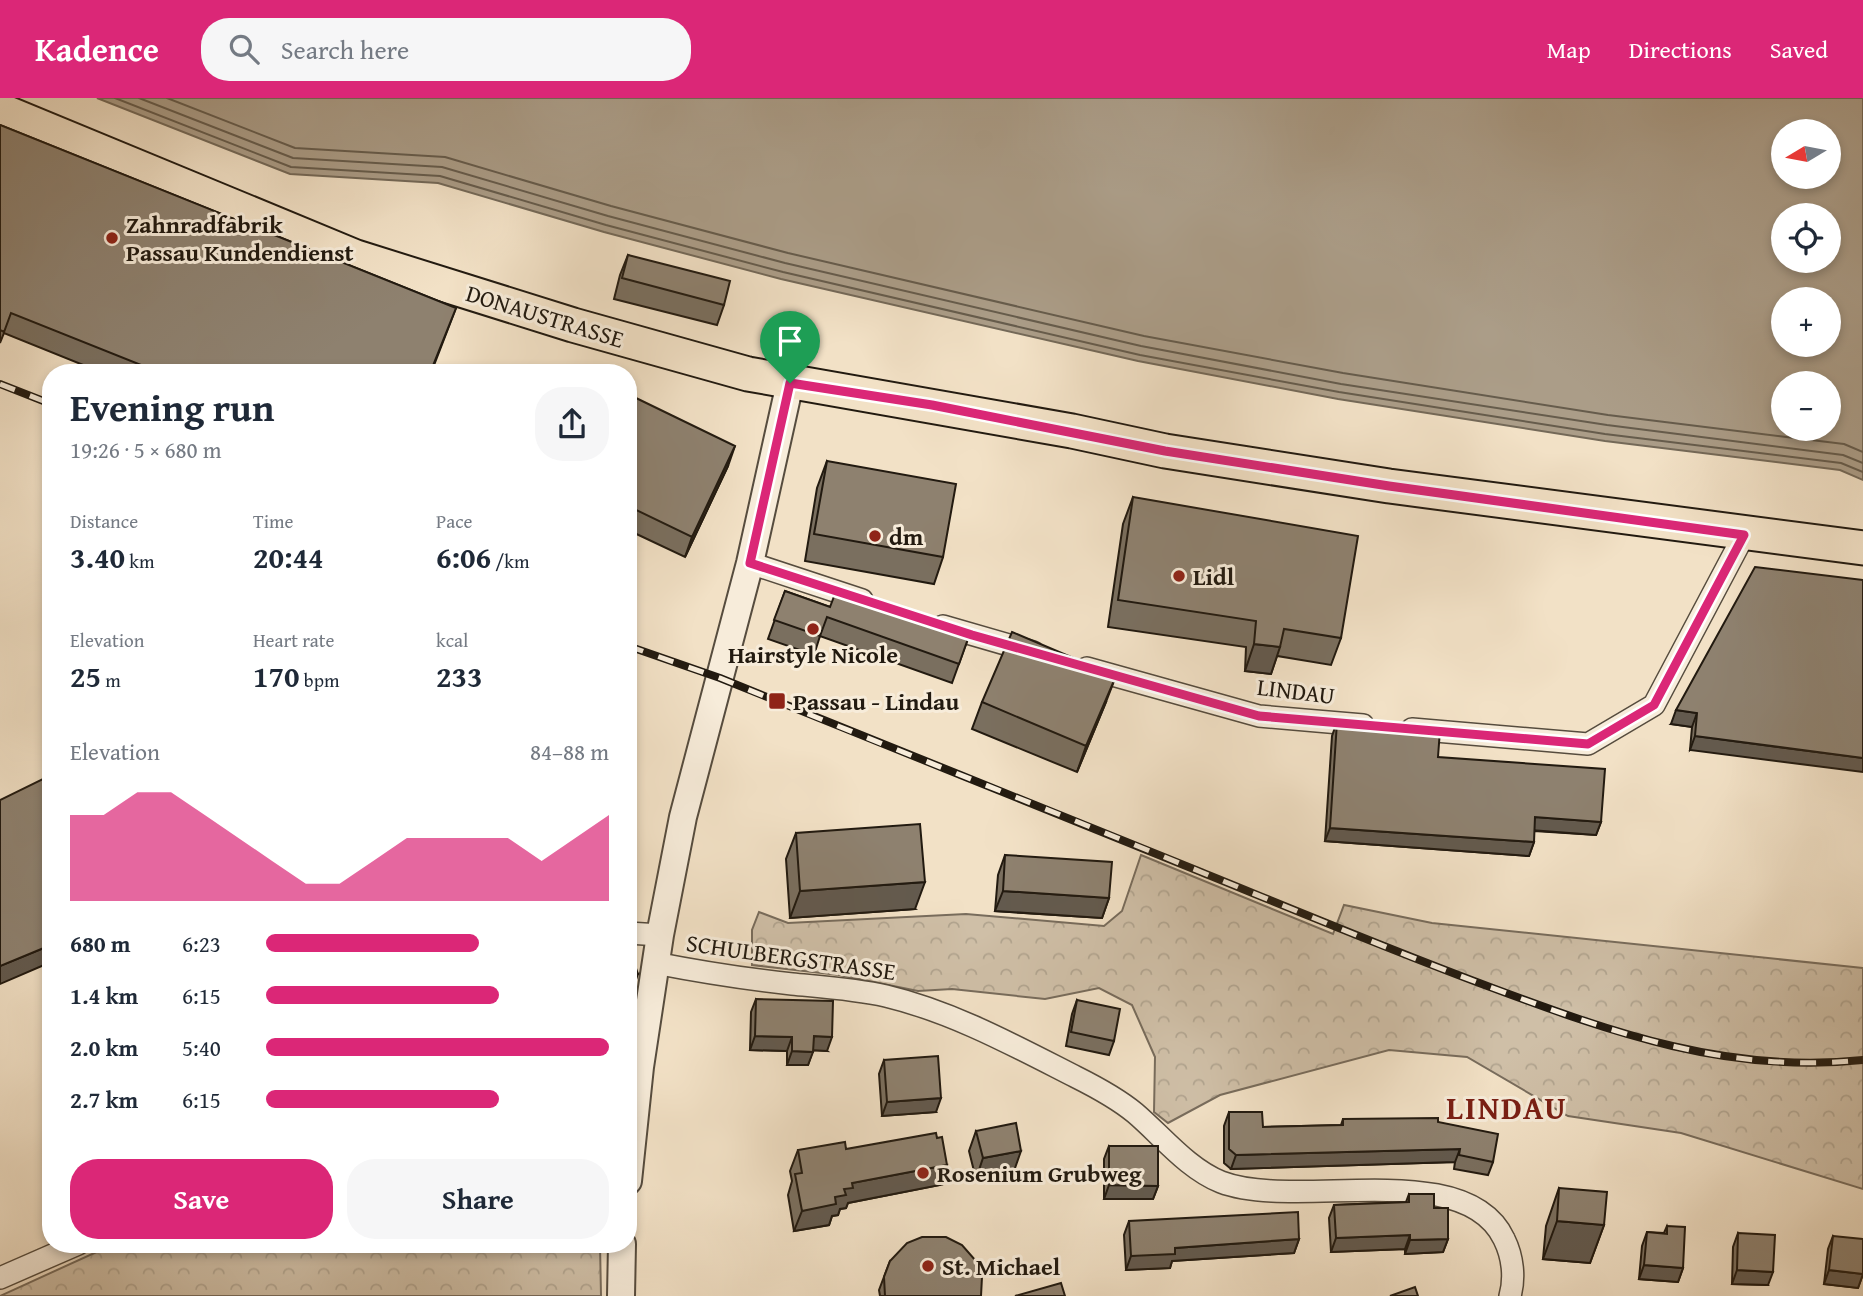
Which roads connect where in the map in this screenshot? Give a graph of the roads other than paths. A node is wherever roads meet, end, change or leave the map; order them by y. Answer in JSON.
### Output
{"nodes":[{"id":1,"x":0,"y":110,"type":"edge"},
{"id":2,"x":790,"y":383,"type":"junction"},
{"id":3,"x":1744,"y":535,"type":"junction"},
{"id":4,"x":1863,"y":548,"type":"edge"},
{"id":5,"x":750,"y":563,"type":"junction"},
{"id":6,"x":877,"y":604,"type":"edge"},
{"id":7,"x":927,"y":621,"type":"edge"},
{"id":8,"x":637,"y":934,"type":"edge"},
{"id":9,"x":660,"y":935,"type":"junction"},
{"id":10,"x":655,"y":963,"type":"junction"},
{"id":11,"x":637,"y":1096,"type":"edge"},
{"id":12,"x":57,"y":1253,"type":"edge"},
{"id":13,"x":622,"y":1253,"type":"edge"},
{"id":14,"x":0,"y":1278,"type":"edge"},
{"id":15,"x":621,"y":1296,"type":"edge"},
{"id":16,"x":1510,"y":1296,"type":"edge"}],
"edges":[{"from":1,"to":2,"type":"main road","name":"DONAUSTRASSE"},
{"from":2,"to":3,"type":"main road","name":"DONAUSTRASSE"},
{"from":2,"to":5,"type":"street"},
{"from":3,"to":4,"type":"main road","name":"DONAUSTRASSE"},
{"from":3,"to":7,"type":"street","name":"LINDAU"},
{"from":5,"to":6,"type":"street"},
{"from":5,"to":9,"type":"street"},
{"from":8,"to":9,"type":"street"},
{"from":9,"to":10,"type":"street"},
{"from":10,"to":11,"type":"street"},
{"from":10,"to":16,"type":"street","name":"SCHULBERGSTRASSE"},
{"from":12,"to":14,"type":"street"},
{"from":13,"to":15,"type":"street"}]}
